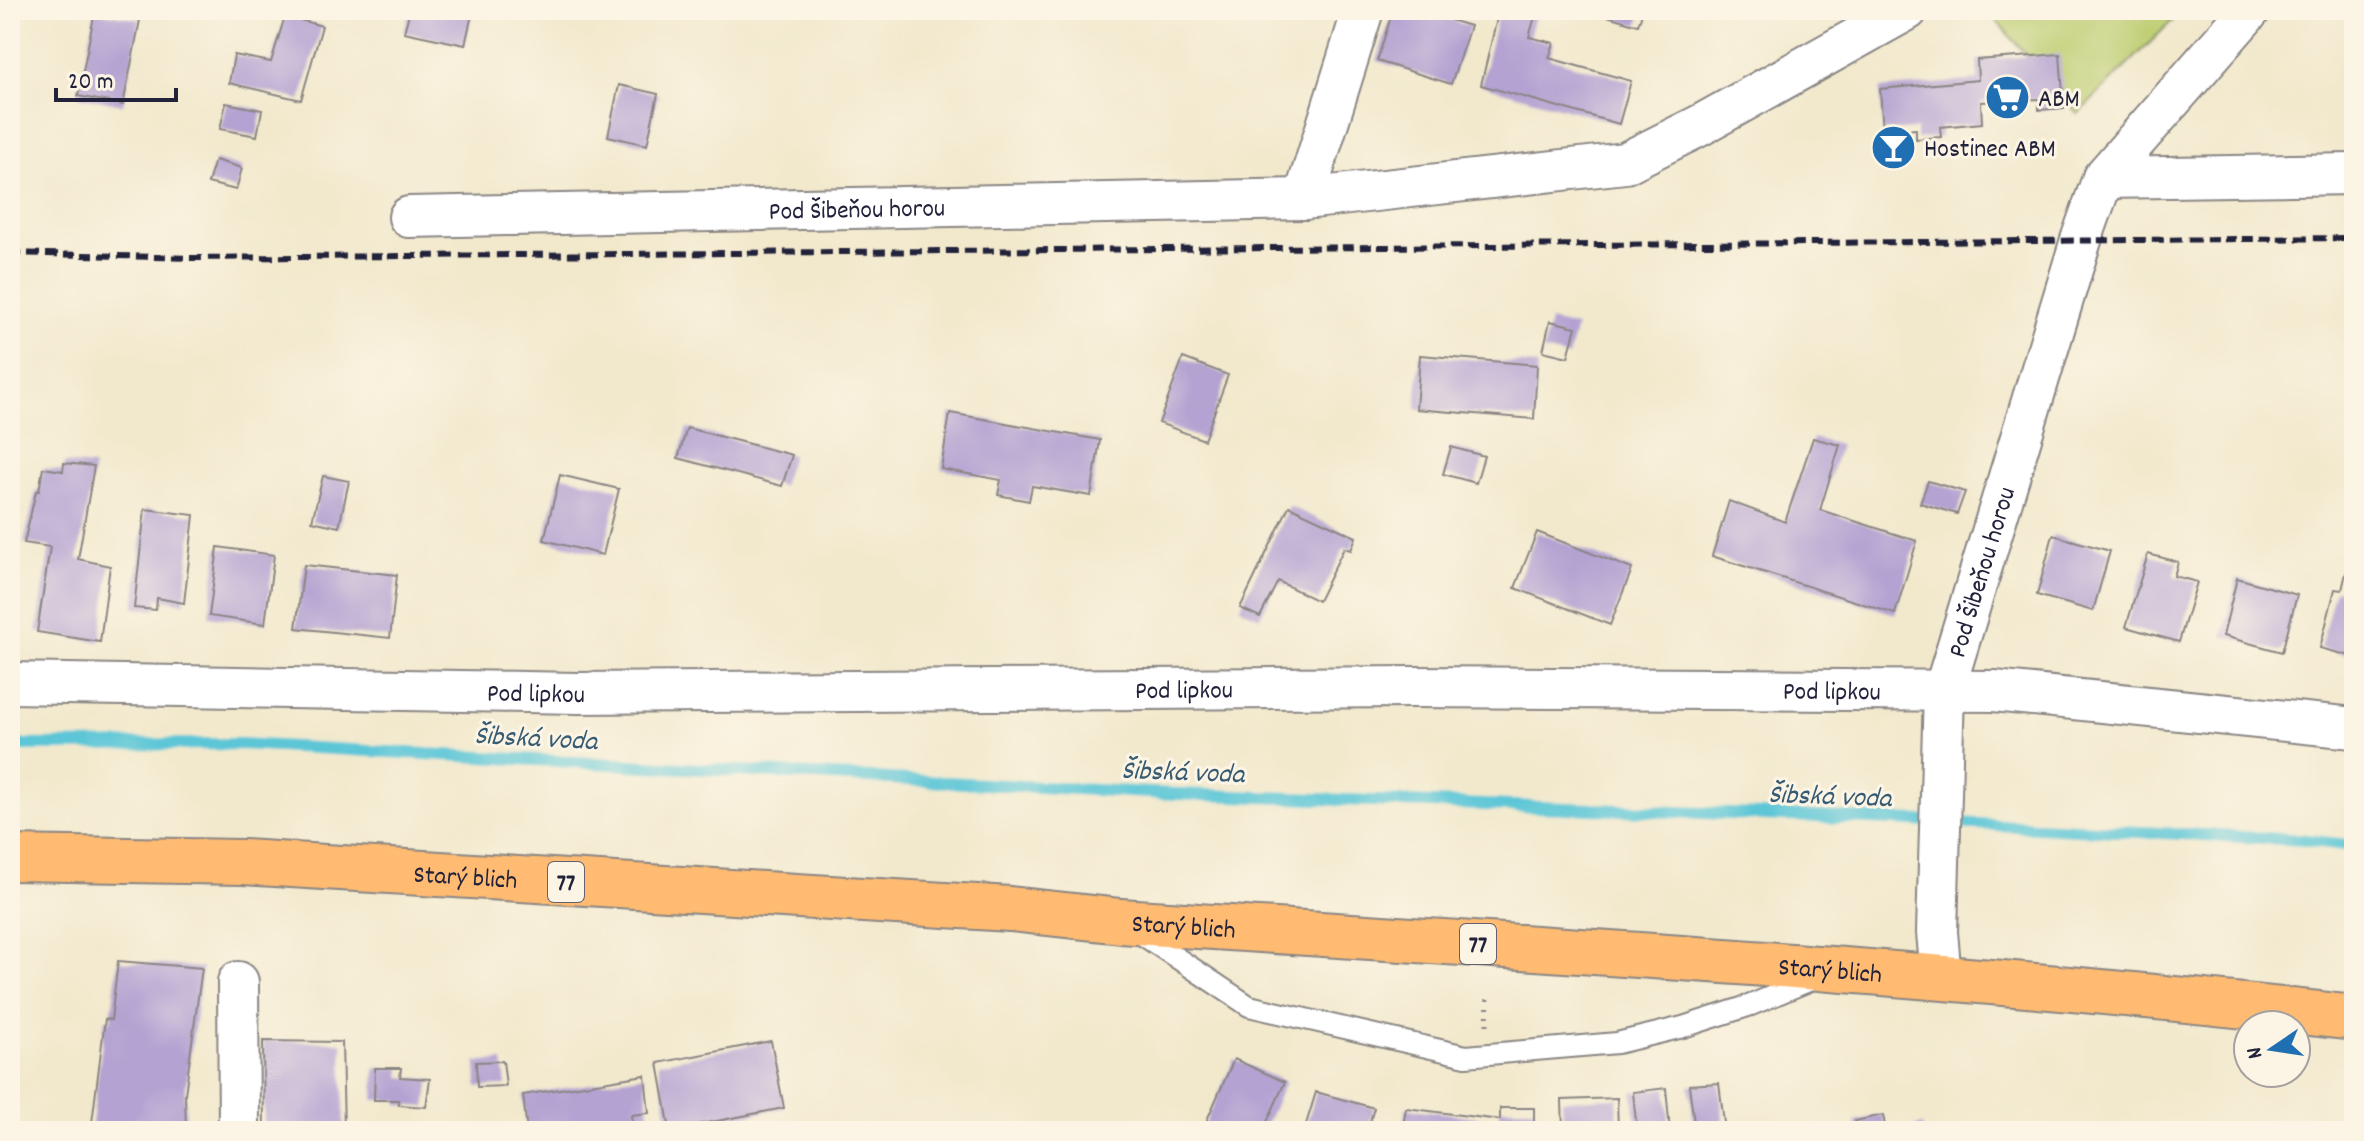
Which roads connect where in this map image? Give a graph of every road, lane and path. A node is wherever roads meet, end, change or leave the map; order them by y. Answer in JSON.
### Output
{"nodes":[{"id":1,"x":1363,"y":10,"type":"edge"},
{"id":2,"x":1907,"y":10,"type":"edge"},
{"id":3,"x":2250,"y":10,"type":"edge"},
{"id":4,"x":2354,"y":174,"type":"edge"},
{"id":5,"x":2103,"y":178,"type":"junction"},
{"id":6,"x":1304,"y":199,"type":"junction"},
{"id":7,"x":409,"y":217,"type":"dead end"},
{"id":8,"x":10,"y":683,"type":"edge"},
{"id":9,"x":1944,"y":691,"type":"junction"},
{"id":10,"x":2354,"y":728,"type":"edge"},
{"id":11,"x":10,"y":858,"type":"edge"},
{"id":12,"x":1121,"y":921,"type":"junction"},
{"id":13,"x":1835,"y":970,"type":"junction"},
{"id":14,"x":1941,"y":978,"type":"junction"},
{"id":15,"x":238,"y":982,"type":"dead end"},
{"id":16,"x":1488,"y":994,"type":"dead end"},
{"id":17,"x":2354,"y":1018,"type":"edge"},
{"id":18,"x":1487,"y":1026,"type":"dead end"},
{"id":19,"x":239,"y":1131,"type":"edge"}],
"edges":[{"from":1,"to":6,"type":"street"},
{"from":2,"to":6,"type":"street","name":"Pod Šibeňou horou"},
{"from":3,"to":5,"type":"street","name":"Pod Šibeňou horou"},
{"from":4,"to":5,"type":"street"},
{"from":5,"to":9,"type":"street","name":"Pod Šibeňou horou"},
{"from":6,"to":7,"type":"street","name":"Pod Šibeňou horou"},
{"from":8,"to":9,"type":"street","name":"Pod lipkou"},
{"from":9,"to":10,"type":"street","name":"Pod lipkou"},
{"from":9,"to":14,"type":"street","name":"Pod Šibeňou horou"},
{"from":11,"to":12,"type":"main road","name":"Starý blich","number":"77"},
{"from":12,"to":13,"type":"main road","name":"Starý blich","number":"77"},
{"from":12,"to":13,"type":"lane"},
{"from":13,"to":14,"type":"main road","name":"Starý blich","number":"77"},
{"from":14,"to":17,"type":"main road","name":"Starý blich","number":"77"},
{"from":15,"to":19,"type":"street"},
{"from":16,"to":18,"type":"path"}]}
